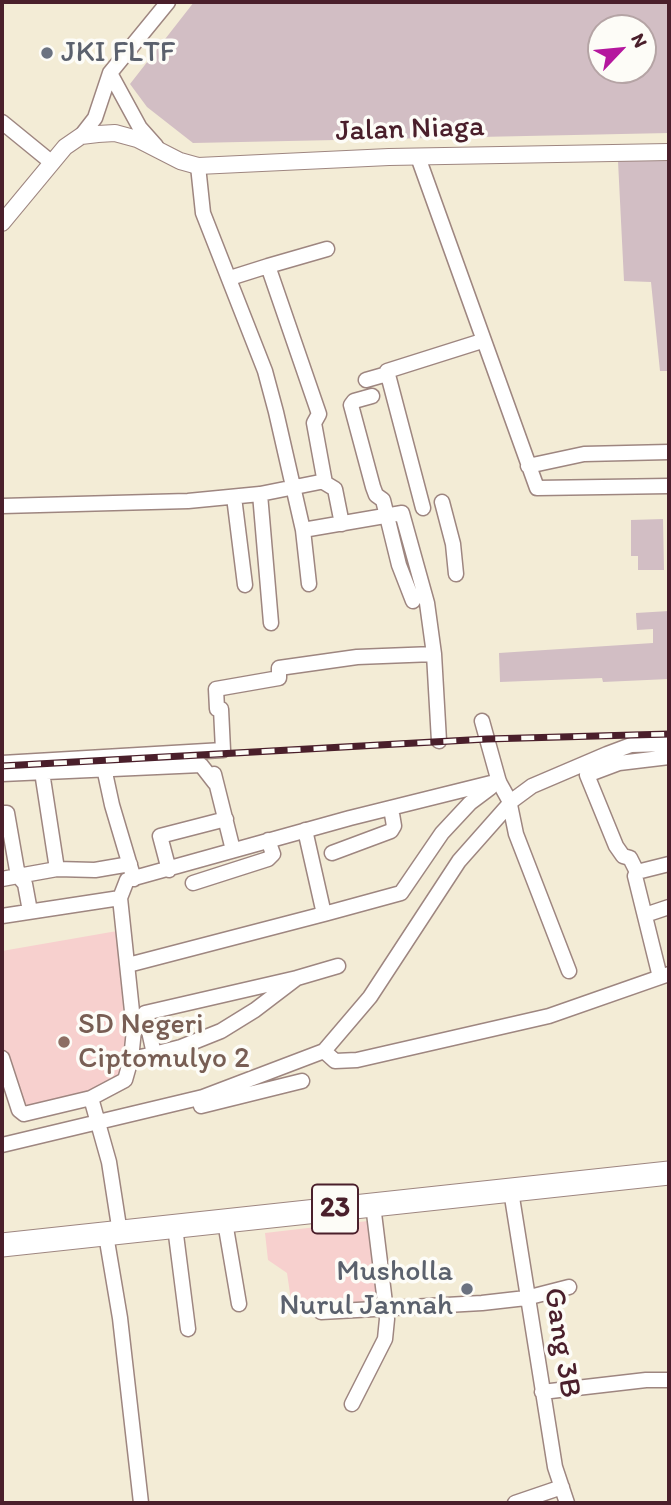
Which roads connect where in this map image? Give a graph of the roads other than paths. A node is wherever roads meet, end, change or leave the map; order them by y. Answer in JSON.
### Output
{"nodes":[{"id":1,"x":168,"y":2,"type":"edge"},
{"id":2,"x":110,"y":74,"type":"junction"},
{"id":3,"x":2,"y":122,"type":"edge"},
{"id":4,"x":81,"y":136,"type":"junction"},
{"id":5,"x":157,"y":148,"type":"junction"},
{"id":6,"x":669,"y":152,"type":"edge"},
{"id":7,"x":418,"y":157,"type":"junction"},
{"id":8,"x":51,"y":162,"type":"junction"},
{"id":9,"x":198,"y":166,"type":"junction"},
{"id":10,"x":2,"y":223,"type":"edge"},
{"id":11,"x":327,"y":249,"type":"dead end"},
{"id":12,"x":268,"y":265,"type":"junction"},
{"id":13,"x":230,"y":278,"type":"junction"},
{"id":14,"x":482,"y":341,"type":"junction"},
{"id":15,"x":387,"y":374,"type":"junction"},
{"id":16,"x":366,"y":380,"type":"dead end"},
{"id":17,"x":372,"y":396,"type":"dead end"},
{"id":18,"x":669,"y":452,"type":"edge"},
{"id":19,"x":528,"y":466,"type":"junction"},
{"id":20,"x":325,"y":481,"type":"junction"},
{"id":21,"x":669,"y":486,"type":"edge"},
{"id":22,"x":293,"y":488,"type":"junction"},
{"id":23,"x":260,"y":494,"type":"junction"},
{"id":24,"x":234,"y":497,"type":"junction"},
{"id":25,"x":442,"y":502,"type":"dead end"},
{"id":26,"x":2,"y":506,"type":"edge"},
{"id":27,"x":423,"y":508,"type":"dead end"},
{"id":28,"x":387,"y":515,"type":"junction"},
{"id":29,"x":342,"y":524,"type":"junction"},
{"id":30,"x":303,"y":530,"type":"junction"},
{"id":31,"x":456,"y":574,"type":"dead end"},
{"id":32,"x":245,"y":584,"type":"dead end"},
{"id":33,"x":309,"y":584,"type":"dead end"},
{"id":34,"x":413,"y":601,"type":"dead end"},
{"id":35,"x":271,"y":623,"type":"dead end"},
{"id":36,"x":434,"y":654,"type":"junction"},
{"id":37,"x":482,"y":721,"type":"dead end"},
{"id":38,"x":439,"y":741,"type":"dead end"},
{"id":39,"x":669,"y":744,"type":"edge"},
{"id":40,"x":210,"y":751,"type":"junction"},
{"id":41,"x":669,"y":757,"type":"edge"},
{"id":42,"x":2,"y":763,"type":"edge"},
{"id":43,"x":104,"y":768,"type":"junction"},
{"id":44,"x":42,"y":772,"type":"junction"},
{"id":45,"x":2,"y":774,"type":"edge"},
{"id":46,"x":499,"y":781,"type":"junction"},
{"id":47,"x":215,"y":783,"type":"junction"},
{"id":48,"x":510,"y":804,"type":"junction"},
{"id":49,"x":391,"y":808,"type":"junction"},
{"id":50,"x":2,"y":813,"type":"edge"},
{"id":51,"x":226,"y":819,"type":"junction"},
{"id":52,"x":305,"y":830,"type":"junction"},
{"id":53,"x":268,"y":840,"type":"junction"},
{"id":54,"x":233,"y":850,"type":"junction"},
{"id":55,"x":332,"y":853,"type":"dead end"},
{"id":56,"x":669,"y":864,"type":"edge"},
{"id":57,"x":58,"y":869,"type":"junction"},
{"id":58,"x":169,"y":870,"type":"junction"},
{"id":59,"x":132,"y":872,"type":"junction"},
{"id":60,"x":637,"y":872,"type":"junction"},
{"id":61,"x":18,"y":876,"type":"junction"},
{"id":62,"x":2,"y":879,"type":"edge"},
{"id":63,"x":193,"y":884,"type":"dead end"},
{"id":64,"x":120,"y":898,"type":"junction"},
{"id":65,"x":669,"y":907,"type":"edge"},
{"id":66,"x":30,"y":911,"type":"junction"},
{"id":67,"x":324,"y":914,"type":"junction"},
{"id":68,"x":645,"y":915,"type":"junction"},
{"id":69,"x":2,"y":916,"type":"edge"},
{"id":70,"x":128,"y":965,"type":"junction"},
{"id":71,"x":338,"y":966,"type":"dead end"},
{"id":72,"x":569,"y":971,"type":"dead end"},
{"id":73,"x":665,"y":976,"type":"edge"},
{"id":74,"x":297,"y":978,"type":"junction"},
{"id":75,"x":324,"y":1051,"type":"junction"},
{"id":76,"x":154,"y":1054,"type":"junction"},
{"id":77,"x":2,"y":1058,"type":"edge"},
{"id":78,"x":131,"y":1059,"type":"junction"},
{"id":79,"x":302,"y":1081,"type":"dead end"},
{"id":80,"x":91,"y":1098,"type":"junction"},
{"id":81,"x":144,"y":1112,"type":"junction"},
{"id":82,"x":99,"y":1123,"type":"junction"},
{"id":83,"x":2,"y":1145,"type":"edge"},
{"id":84,"x":669,"y":1172,"type":"edge"},
{"id":85,"x":511,"y":1191,"type":"junction"},
{"id":86,"x":373,"y":1205,"type":"junction"},
{"id":87,"x":225,"y":1222,"type":"junction"},
{"id":88,"x":175,"y":1227,"type":"junction"},
{"id":89,"x":113,"y":1234,"type":"junction"},
{"id":90,"x":2,"y":1245,"type":"edge"},
{"id":91,"x":569,"y":1287,"type":"dead end"},
{"id":92,"x":526,"y":1298,"type":"junction"},
{"id":93,"x":239,"y":1304,"type":"dead end"},
{"id":94,"x":386,"y":1307,"type":"junction"},
{"id":95,"x":321,"y":1312,"type":"dead end"},
{"id":96,"x":188,"y":1329,"type":"dead end"},
{"id":97,"x":669,"y":1380,"type":"edge"},
{"id":98,"x":542,"y":1392,"type":"junction"},
{"id":99,"x":352,"y":1404,"type":"dead end"},
{"id":100,"x":562,"y":1487,"type":"junction"},
{"id":101,"x":141,"y":1503,"type":"edge"},
{"id":102,"x":515,"y":1503,"type":"edge"},
{"id":103,"x":567,"y":1503,"type":"edge"}],
"edges":[{"from":1,"to":2,"type":"street"},
{"from":2,"to":4,"type":"street"},
{"from":2,"to":5,"type":"street"},
{"from":3,"to":8,"type":"street"},
{"from":4,"to":5,"type":"street","name":"Jalan Niaga"},
{"from":4,"to":8,"type":"street"},
{"from":5,"to":9,"type":"street","name":"Jalan Niaga"},
{"from":6,"to":7,"type":"street","name":"Jalan Niaga"},
{"from":7,"to":9,"type":"street","name":"Jalan Niaga"},
{"from":7,"to":14,"type":"street"},
{"from":8,"to":10,"type":"street"},
{"from":9,"to":13,"type":"street"},
{"from":11,"to":12,"type":"street"},
{"from":12,"to":13,"type":"street"},
{"from":12,"to":20,"type":"street"},
{"from":13,"to":22,"type":"street"},
{"from":14,"to":15,"type":"street"},
{"from":14,"to":19,"type":"street"},
{"from":15,"to":16,"type":"street"},
{"from":15,"to":27,"type":"street"},
{"from":17,"to":28,"type":"street"},
{"from":18,"to":19,"type":"street"},
{"from":19,"to":21,"type":"street"},
{"from":20,"to":22,"type":"street"},
{"from":20,"to":29,"type":"street"},
{"from":22,"to":23,"type":"street"},
{"from":22,"to":30,"type":"street"},
{"from":23,"to":24,"type":"street"},
{"from":23,"to":35,"type":"street"},
{"from":24,"to":26,"type":"street"},
{"from":24,"to":32,"type":"street"},
{"from":25,"to":31,"type":"street"},
{"from":28,"to":29,"type":"street"},
{"from":28,"to":34,"type":"street"},
{"from":28,"to":36,"type":"street"},
{"from":29,"to":30,"type":"street"},
{"from":30,"to":33,"type":"street"},
{"from":36,"to":38,"type":"street"},
{"from":36,"to":40,"type":"street"},
{"from":37,"to":46,"type":"street"},
{"from":39,"to":48,"type":"street"},
{"from":40,"to":42,"type":"street"},
{"from":40,"to":47,"type":"street"},
{"from":41,"to":60,"type":"street"},
{"from":43,"to":44,"type":"street"},
{"from":43,"to":47,"type":"street"},
{"from":43,"to":59,"type":"street"},
{"from":44,"to":45,"type":"street"},
{"from":44,"to":57,"type":"street"},
{"from":46,"to":48,"type":"street"},
{"from":46,"to":49,"type":"street"},
{"from":46,"to":67,"type":"street"},
{"from":47,"to":51,"type":"street"},
{"from":48,"to":72,"type":"street"},
{"from":48,"to":75,"type":"street"},
{"from":49,"to":52,"type":"street"},
{"from":49,"to":55,"type":"street"},
{"from":50,"to":61,"type":"street"},
{"from":51,"to":54,"type":"street"},
{"from":51,"to":58,"type":"street"},
{"from":52,"to":53,"type":"street"},
{"from":52,"to":67,"type":"street"},
{"from":53,"to":54,"type":"street"},
{"from":53,"to":63,"type":"street"},
{"from":54,"to":58,"type":"street"},
{"from":56,"to":60,"type":"street"},
{"from":57,"to":59,"type":"street"},
{"from":57,"to":61,"type":"street"},
{"from":58,"to":59,"type":"street"},
{"from":59,"to":64,"type":"street"},
{"from":60,"to":68,"type":"street"},
{"from":61,"to":62,"type":"street"},
{"from":61,"to":66,"type":"street"},
{"from":64,"to":66,"type":"street"},
{"from":64,"to":70,"type":"street"},
{"from":65,"to":68,"type":"street"},
{"from":66,"to":69,"type":"street"},
{"from":67,"to":70,"type":"street"},
{"from":68,"to":73,"type":"street"},
{"from":70,"to":78,"type":"street"},
{"from":71,"to":74,"type":"street"},
{"from":73,"to":75,"type":"street"},
{"from":74,"to":76,"type":"street"},
{"from":74,"to":76,"type":"street"},
{"from":75,"to":81,"type":"street"},
{"from":76,"to":78,"type":"street"},
{"from":77,"to":80,"type":"street"},
{"from":78,"to":80,"type":"street"},
{"from":79,"to":81,"type":"street"},
{"from":80,"to":82,"type":"street"},
{"from":81,"to":82,"type":"street"},
{"from":82,"to":83,"type":"street"},
{"from":82,"to":89,"type":"street"},
{"from":84,"to":85,"type":"highway","number":"23"},
{"from":85,"to":86,"type":"highway","number":"23"},
{"from":85,"to":92,"type":"street","name":"Gang 3B"},
{"from":86,"to":87,"type":"highway","number":"23"},
{"from":86,"to":94,"type":"street"},
{"from":87,"to":88,"type":"highway","number":"23"},
{"from":87,"to":93,"type":"street"},
{"from":88,"to":89,"type":"highway","number":"23"},
{"from":88,"to":96,"type":"street"},
{"from":89,"to":90,"type":"highway","number":"23"},
{"from":89,"to":101,"type":"street"},
{"from":91,"to":92,"type":"street"},
{"from":92,"to":94,"type":"street"},
{"from":92,"to":98,"type":"street","name":"Gang 3B"},
{"from":94,"to":95,"type":"street"},
{"from":94,"to":99,"type":"street"},
{"from":97,"to":98,"type":"street"},
{"from":98,"to":100,"type":"street","name":"Gang 3B"},
{"from":100,"to":102,"type":"street"},
{"from":100,"to":103,"type":"street","name":"Gang 3B"}]}
